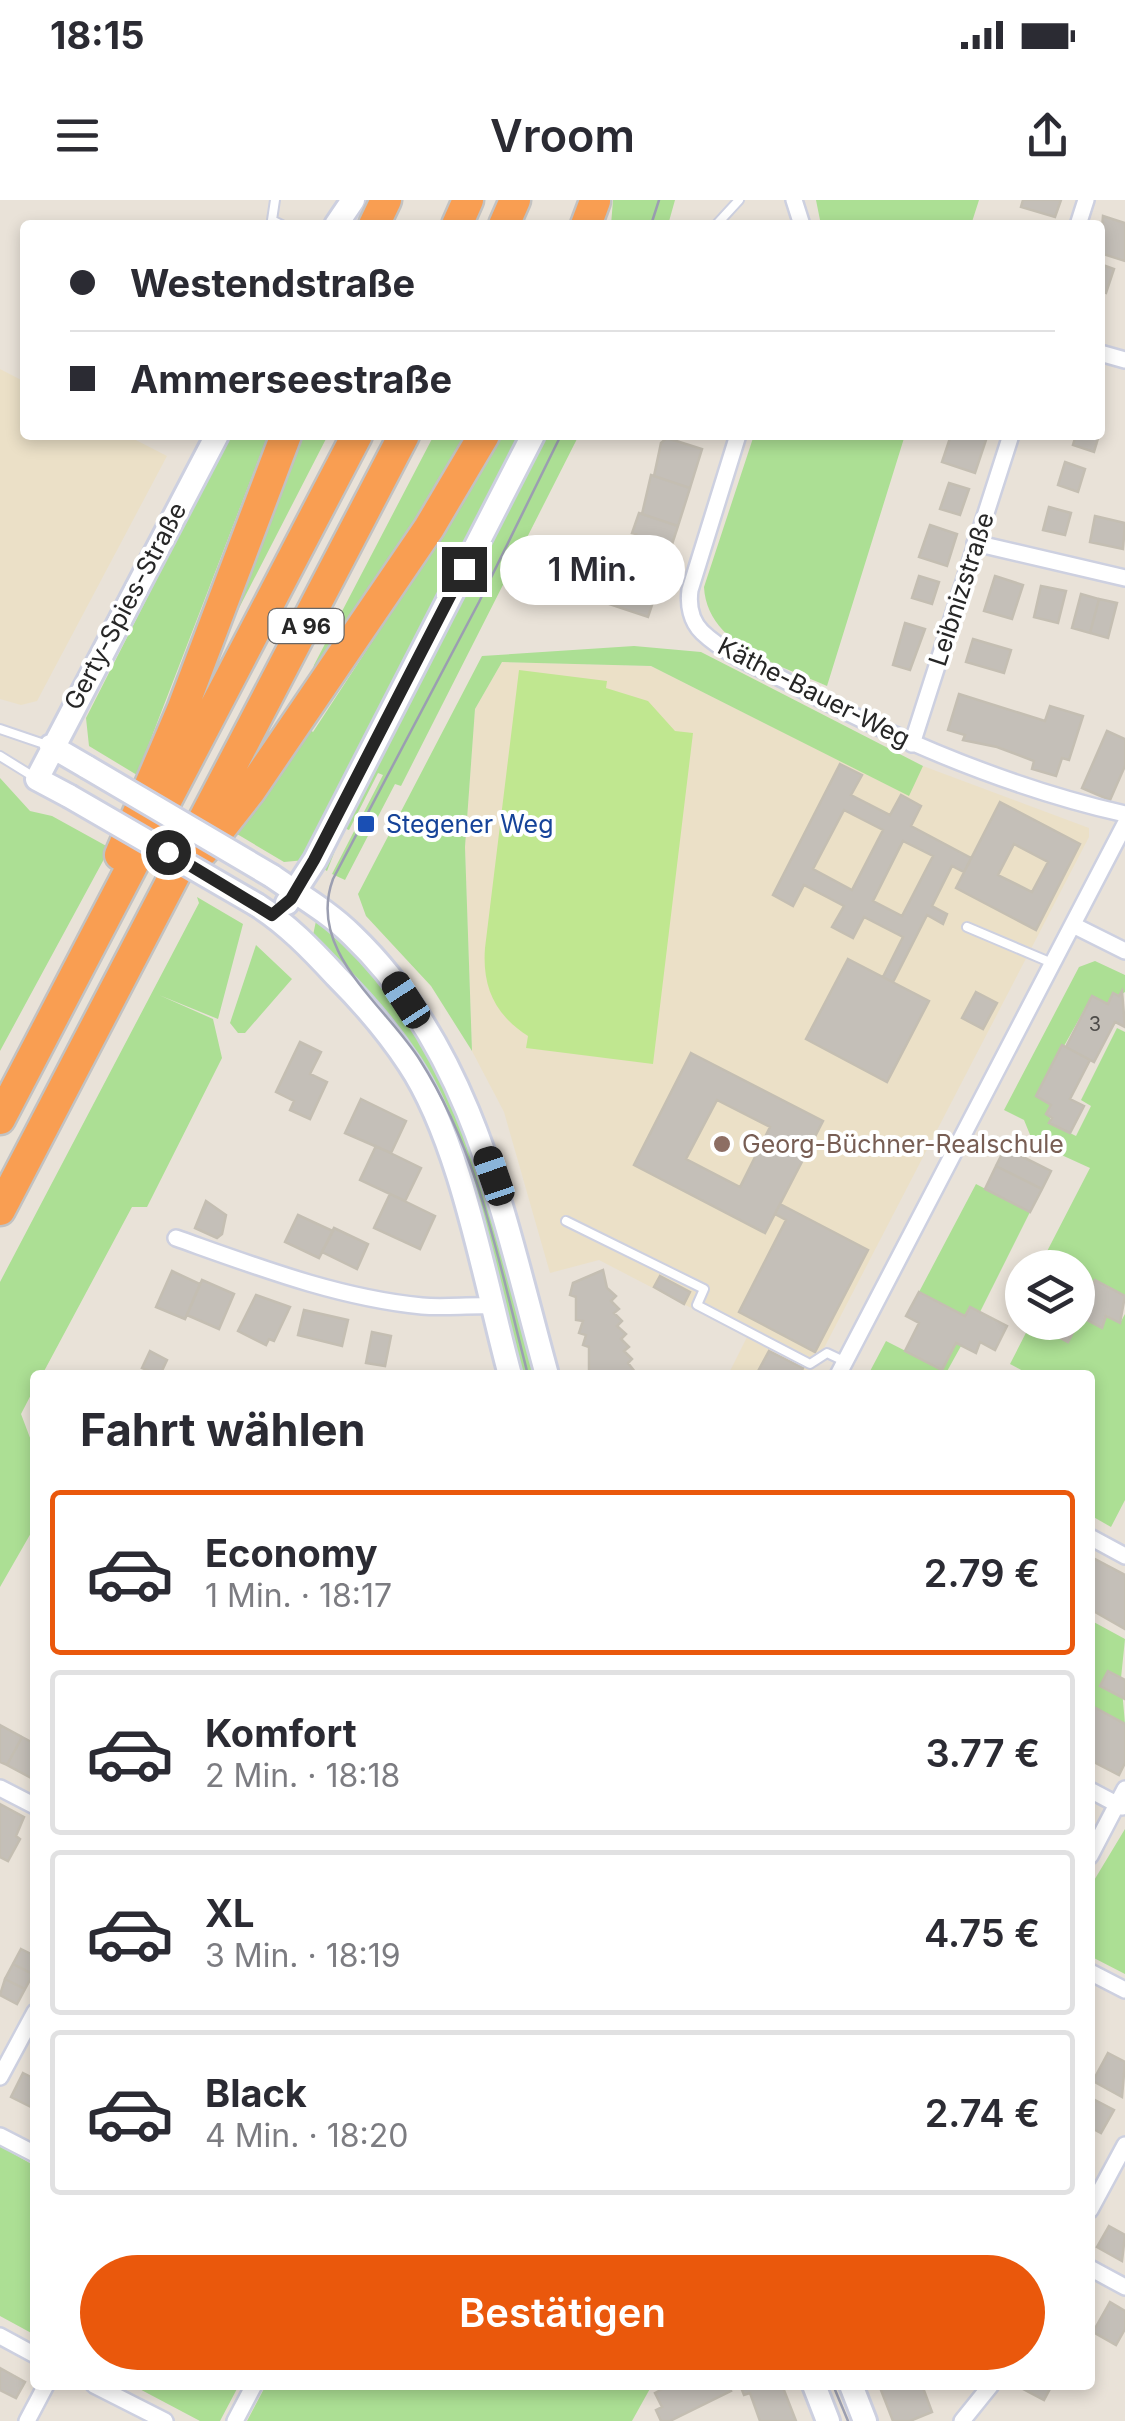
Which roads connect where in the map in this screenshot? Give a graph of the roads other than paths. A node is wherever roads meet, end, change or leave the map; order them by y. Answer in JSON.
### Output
{"nodes":[{"id":1,"x":739,"y":200,"type":"edge"},
{"id":2,"x":721,"y":220,"type":"edge"},
{"id":3,"x":214,"y":440,"type":"edge"},
{"id":4,"x":284,"y":440,"type":"edge"},
{"id":5,"x":354,"y":440,"type":"edge"},
{"id":6,"x":401,"y":440,"type":"edge"},
{"id":7,"x":481,"y":440,"type":"edge"},
{"id":8,"x":530,"y":440,"type":"edge"},
{"id":9,"x":736,"y":440,"type":"edge"},
{"id":10,"x":1009,"y":440,"type":"edge"},
{"id":11,"x":975,"y":544,"type":"junction"},
{"id":12,"x":1125,"y":578,"type":"edge"},
{"id":13,"x":0,"y":729,"type":"edge"},
{"id":14,"x":912,"y":744,"type":"junction"},
{"id":15,"x":51,"y":746,"type":"junction"},
{"id":16,"x":0,"y":756,"type":"edge"},
{"id":17,"x":37,"y":779,"type":"junction"},
{"id":18,"x":1125,"y":814,"type":"edge"},
{"id":19,"x":1125,"y":824,"type":"edge"},
{"id":20,"x":295,"y":892,"type":"junction"},
{"id":21,"x":159,"y":907,"type":"junction"},
{"id":22,"x":264,"y":910,"type":"junction"},
{"id":23,"x":1073,"y":925,"type":"junction"},
{"id":24,"x":967,"y":927,"type":"dead end"},
{"id":25,"x":1125,"y":950,"type":"edge"},
{"id":26,"x":1052,"y":963,"type":"junction"},
{"id":27,"x":46,"y":1029,"type":"junction"},
{"id":28,"x":0,"y":1119,"type":"edge"},
{"id":29,"x":0,"y":1210,"type":"edge"},
{"id":30,"x":566,"y":1221,"type":"dead end"},
{"id":31,"x":176,"y":1238,"type":"dead end"},
{"id":32,"x":492,"y":1306,"type":"junction"},
{"id":33,"x":842,"y":1368,"type":"edge"},
{"id":34,"x":509,"y":1370,"type":"edge"},
{"id":35,"x":546,"y":1370,"type":"edge"},
{"id":36,"x":1095,"y":1540,"type":"edge"},
{"id":37,"x":1125,"y":1556,"type":"edge"},
{"id":38,"x":0,"y":1788,"type":"edge"},
{"id":39,"x":1095,"y":1792,"type":"edge"},
{"id":40,"x":1122,"y":1801,"type":"edge"},
{"id":41,"x":30,"y":1803,"type":"edge"},
{"id":42,"x":1095,"y":1847,"type":"edge"},
{"id":43,"x":1095,"y":1975,"type":"edge"},
{"id":44,"x":1125,"y":1990,"type":"edge"},
{"id":45,"x":30,"y":2021,"type":"edge"},
{"id":46,"x":0,"y":2078,"type":"edge"},
{"id":47,"x":0,"y":2136,"type":"edge"},
{"id":48,"x":1125,"y":2145,"type":"edge"},
{"id":49,"x":30,"y":2151,"type":"edge"},
{"id":50,"x":1095,"y":2201,"type":"edge"},
{"id":51,"x":1095,"y":2271,"type":"edge"},
{"id":52,"x":1125,"y":2286,"type":"edge"},
{"id":53,"x":0,"y":2336,"type":"edge"},
{"id":54,"x":30,"y":2351,"type":"edge"},
{"id":55,"x":43,"y":2390,"type":"edge"},
{"id":56,"x":104,"y":2390,"type":"edge"},
{"id":57,"x":251,"y":2390,"type":"edge"},
{"id":58,"x":816,"y":2390,"type":"edge"},
{"id":59,"x":853,"y":2390,"type":"edge"},
{"id":60,"x":987,"y":2390,"type":"edge"},
{"id":61,"x":26,"y":2421,"type":"edge"},
{"id":62,"x":165,"y":2421,"type":"edge"},
{"id":63,"x":234,"y":2421,"type":"edge"},
{"id":64,"x":828,"y":2421,"type":"edge"},
{"id":65,"x":865,"y":2421,"type":"edge"},
{"id":66,"x":962,"y":2421,"type":"edge"}],
"edges":[{"from":1,"to":2,"type":"lane"},
{"from":3,"to":15,"type":"main road","name":"Gerty-Spies-Straße"},
{"from":4,"to":27,"type":"highway"},
{"from":5,"to":27,"type":"highway","number":"A 96"},
{"from":6,"to":21,"type":"highway","number":"A 96"},
{"from":7,"to":21,"type":"highway"},
{"from":8,"to":20,"type":"main road"},
{"from":9,"to":14,"type":"street","name":"Käthe-Bauer-Weg"},
{"from":10,"to":11,"type":"street","name":"Leibnizstraße"},
{"from":11,"to":12,"type":"street"},
{"from":11,"to":14,"type":"street","name":"Leibnizstraße"},
{"from":13,"to":15,"type":"lane"},
{"from":14,"to":18,"type":"street","name":"Käthe-Bauer-Weg"},
{"from":15,"to":17,"type":"main road","name":"Gerty-Spies-Straße"},
{"from":15,"to":20,"type":"main road","bridge":true},
{"from":16,"to":17,"type":"lane"},
{"from":17,"to":22,"type":"main road","bridge":true},
{"from":19,"to":23,"type":"street"},
{"from":20,"to":22,"type":"main road"},
{"from":20,"to":35,"type":"main road"},
{"from":21,"to":29,"type":"highway","number":"A 96"},
{"from":22,"to":32,"type":"main road"},
{"from":23,"to":25,"type":"street"},
{"from":23,"to":26,"type":"street"},
{"from":24,"to":26,"type":"lane"},
{"from":26,"to":33,"type":"street"},
{"from":27,"to":28,"type":"highway","number":"A 96"},
{"from":30,"to":33,"type":"lane"},
{"from":31,"to":32,"type":"street"},
{"from":32,"to":34,"type":"main road"},
{"from":36,"to":37,"type":"street"},
{"from":38,"to":41,"type":"street"},
{"from":39,"to":40,"type":"street"},
{"from":40,"to":42,"type":"street"},
{"from":43,"to":44,"type":"street"},
{"from":45,"to":46,"type":"street"},
{"from":47,"to":49,"type":"street"},
{"from":48,"to":50,"type":"street"},
{"from":51,"to":52,"type":"street"},
{"from":53,"to":54,"type":"street"},
{"from":55,"to":61,"type":"street"},
{"from":56,"to":62,"type":"street"},
{"from":57,"to":63,"type":"street"},
{"from":58,"to":64,"type":"main road"},
{"from":59,"to":65,"type":"main road"},
{"from":60,"to":66,"type":"street"}]}
